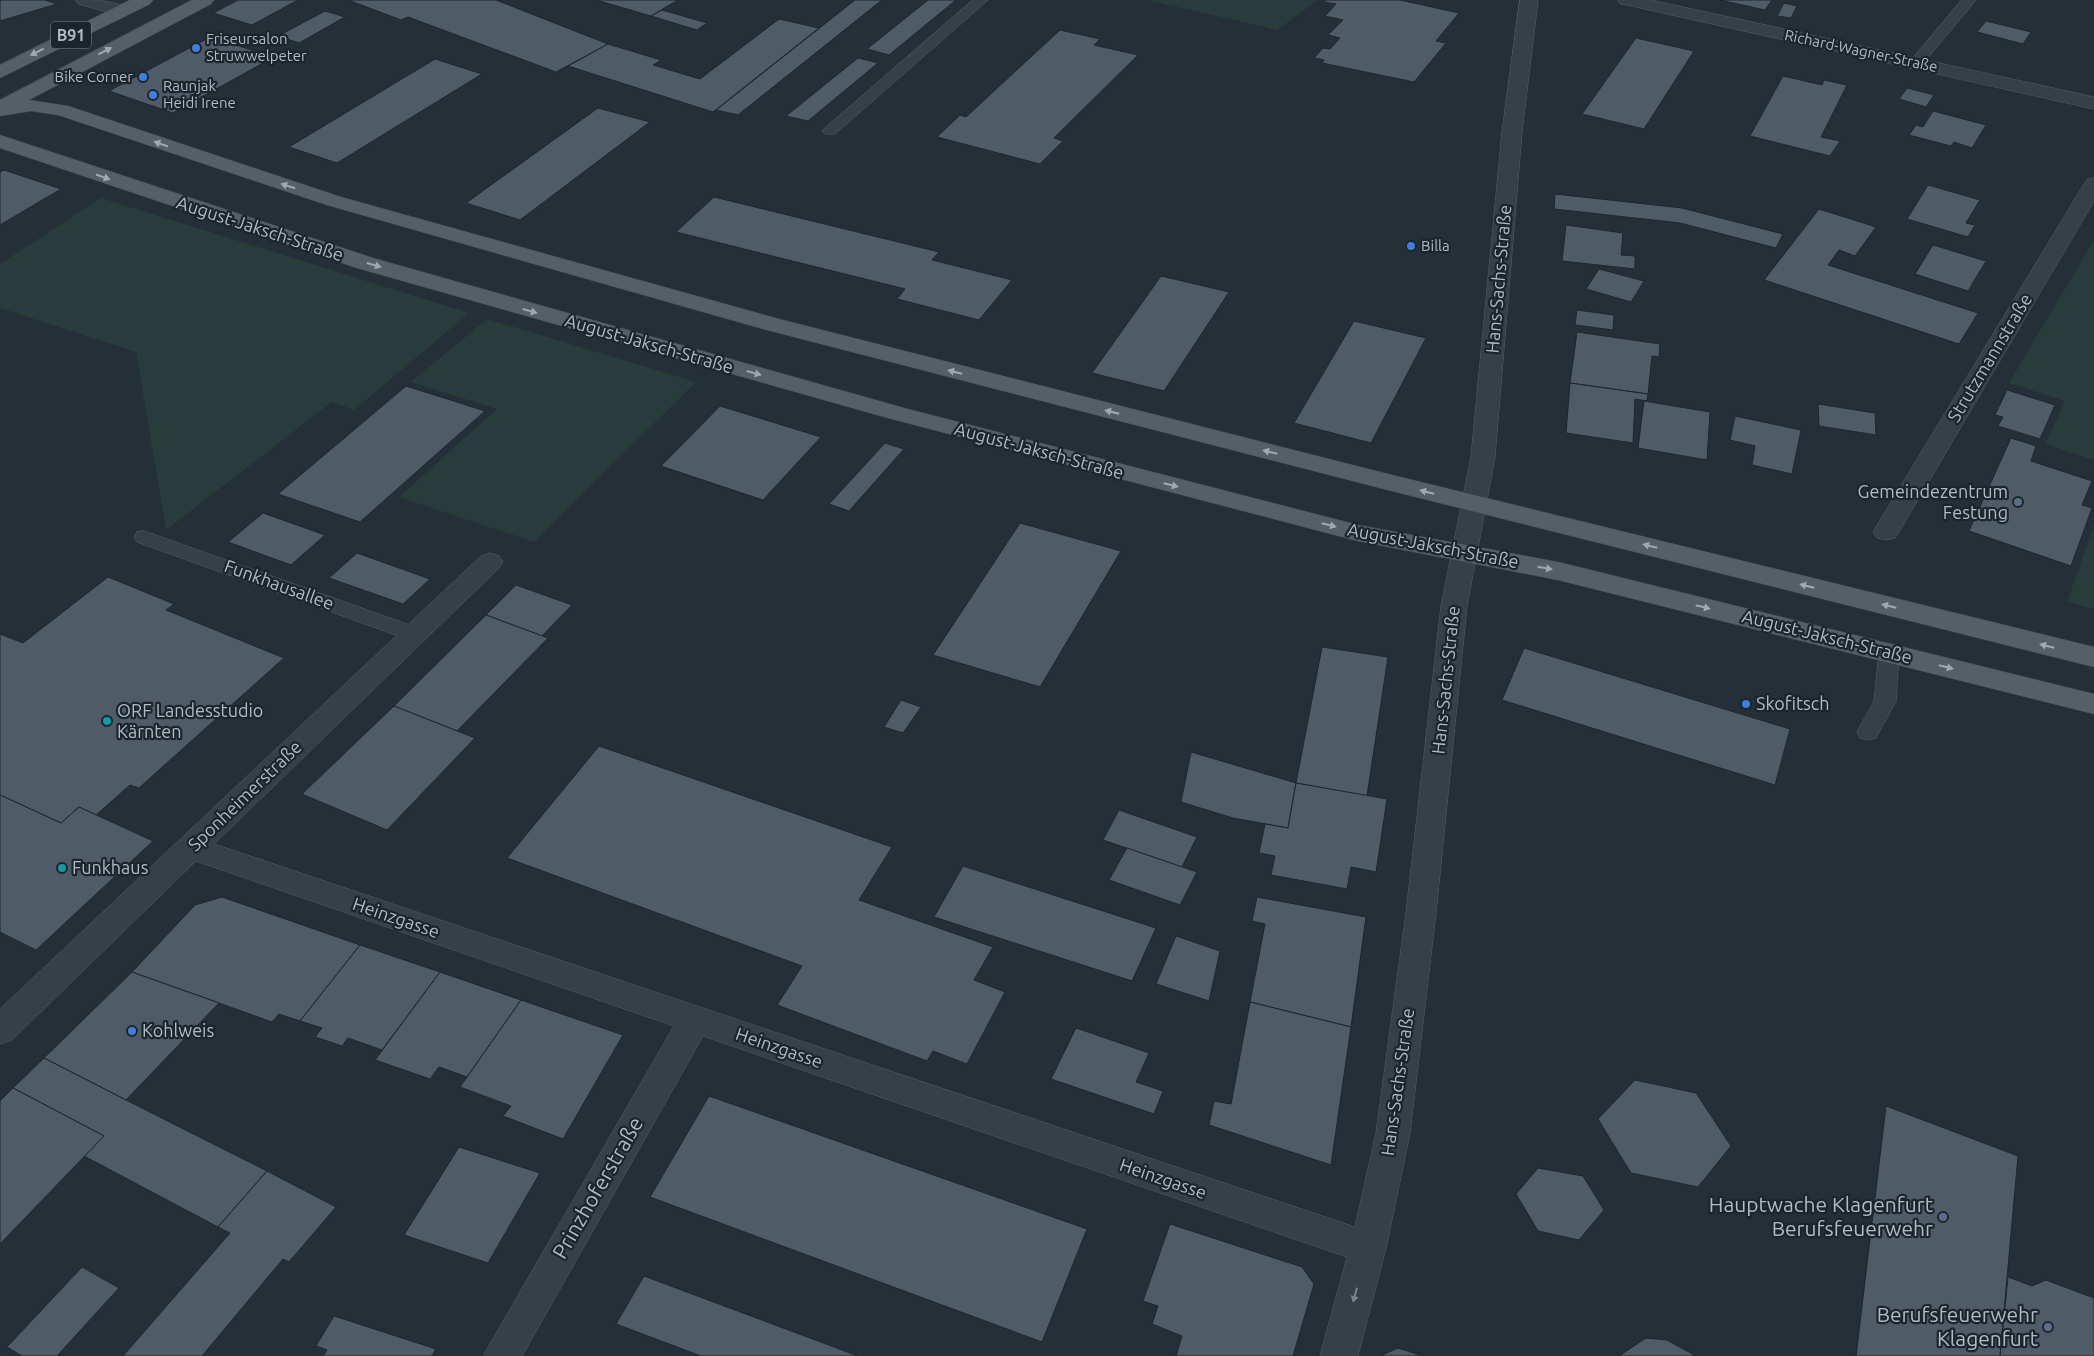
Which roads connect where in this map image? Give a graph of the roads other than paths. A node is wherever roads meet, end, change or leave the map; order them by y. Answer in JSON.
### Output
{"nodes":[{"id":1,"x":85,"y":0,"type":"edge"},
{"id":2,"x":144,"y":0,"type":"edge"},
{"id":3,"x":205,"y":0,"type":"edge"},
{"id":4,"x":981,"y":0,"type":"edge"},
{"id":5,"x":1529,"y":0,"type":"edge"},
{"id":6,"x":1627,"y":0,"type":"edge"},
{"id":7,"x":1969,"y":0,"type":"edge"},
{"id":8,"x":1670,"y":4,"type":"edge"},
{"id":9,"x":121,"y":11,"type":"junction"},
{"id":10,"x":1916,"y":63,"type":"junction"},
{"id":11,"x":0,"y":72,"type":"edge"},
{"id":12,"x":2094,"y":103,"type":"edge"},
{"id":13,"x":0,"y":109,"type":"edge"},
{"id":14,"x":830,"y":131,"type":"dead end"},
{"id":15,"x":0,"y":141,"type":"edge"},
{"id":16,"x":0,"y":160,"type":"edge"},
{"id":17,"x":57,"y":161,"type":"junction"},
{"id":18,"x":2094,"y":184,"type":"edge"},
{"id":19,"x":1474,"y":504,"type":"junction"},
{"id":20,"x":1886,"y":532,"type":"dead end"},
{"id":21,"x":144,"y":537,"type":"dead end"},
{"id":22,"x":1463,"y":553,"type":"junction"},
{"id":23,"x":490,"y":562,"type":"dead end"},
{"id":24,"x":414,"y":634,"type":"junction"},
{"id":25,"x":1889,"y":653,"type":"junction"},
{"id":26,"x":2094,"y":658,"type":"edge"},
{"id":27,"x":2094,"y":704,"type":"edge"},
{"id":28,"x":1868,"y":732,"type":"dead end"},
{"id":29,"x":191,"y":848,"type":"junction"},
{"id":30,"x":695,"y":1020,"type":"junction"},
{"id":31,"x":1,"y":1027,"type":"edge"},
{"id":32,"x":1368,"y":1248,"type":"junction"},
{"id":33,"x":502,"y":1356,"type":"edge"},
{"id":34,"x":1339,"y":1356,"type":"edge"}],
"edges":[{"from":1,"to":9,"type":"street"},
{"from":2,"to":9,"type":"main road","number":"B91"},
{"from":13,"to":3,"type":"main road","number":"B91","one_way":true},
{"from":4,"to":14,"type":"lane"},
{"from":5,"to":19,"type":"street","name":"Hans-Sachs-Straße"},
{"from":6,"to":8,"type":"street","name":"Richard-Wagner-Straße"},
{"from":7,"to":10,"type":"lane"},
{"from":8,"to":10,"type":"street","name":"Richard-Wagner-Straße"},
{"from":9,"to":11,"type":"main road","number":"B91","one_way":true},
{"from":10,"to":12,"type":"street","name":"Richard-Wagner-Straße"},
{"from":19,"to":13,"type":"main road","one_way":true},
{"from":15,"to":17,"type":"main road","name":"August-Jaksch-Straße"},
{"from":16,"to":17,"type":"main road"},
{"from":17,"to":22,"type":"main road","name":"August-Jaksch-Straße","one_way":true},
{"from":18,"to":20,"type":"street","name":"Strutzmannstraße"},
{"from":19,"to":22,"type":"street","name":"Hans-Sachs-Straße"},
{"from":26,"to":19,"type":"main road","one_way":true},
{"from":21,"to":24,"type":"lane","name":"Funkhausallee"},
{"from":22,"to":25,"type":"main road","name":"August-Jaksch-Straße","one_way":true},
{"from":22,"to":32,"type":"street","name":"Hans-Sachs-Straße"},
{"from":23,"to":24,"type":"street","name":"Sponheimerstraße"},
{"from":24,"to":29,"type":"street","name":"Sponheimerstraße"},
{"from":25,"to":27,"type":"main road","name":"August-Jaksch-Straße","one_way":true},
{"from":25,"to":28,"type":"lane"},
{"from":29,"to":30,"type":"street","name":"Heinzgasse"},
{"from":29,"to":31,"type":"street","name":"Sponheimerstraße"},
{"from":30,"to":32,"type":"street","name":"Heinzgasse"},
{"from":30,"to":33,"type":"street","name":"Prinzhoferstraße"},
{"from":32,"to":34,"type":"street","name":"Hans-Sachs-Straße","one_way":true}]}
